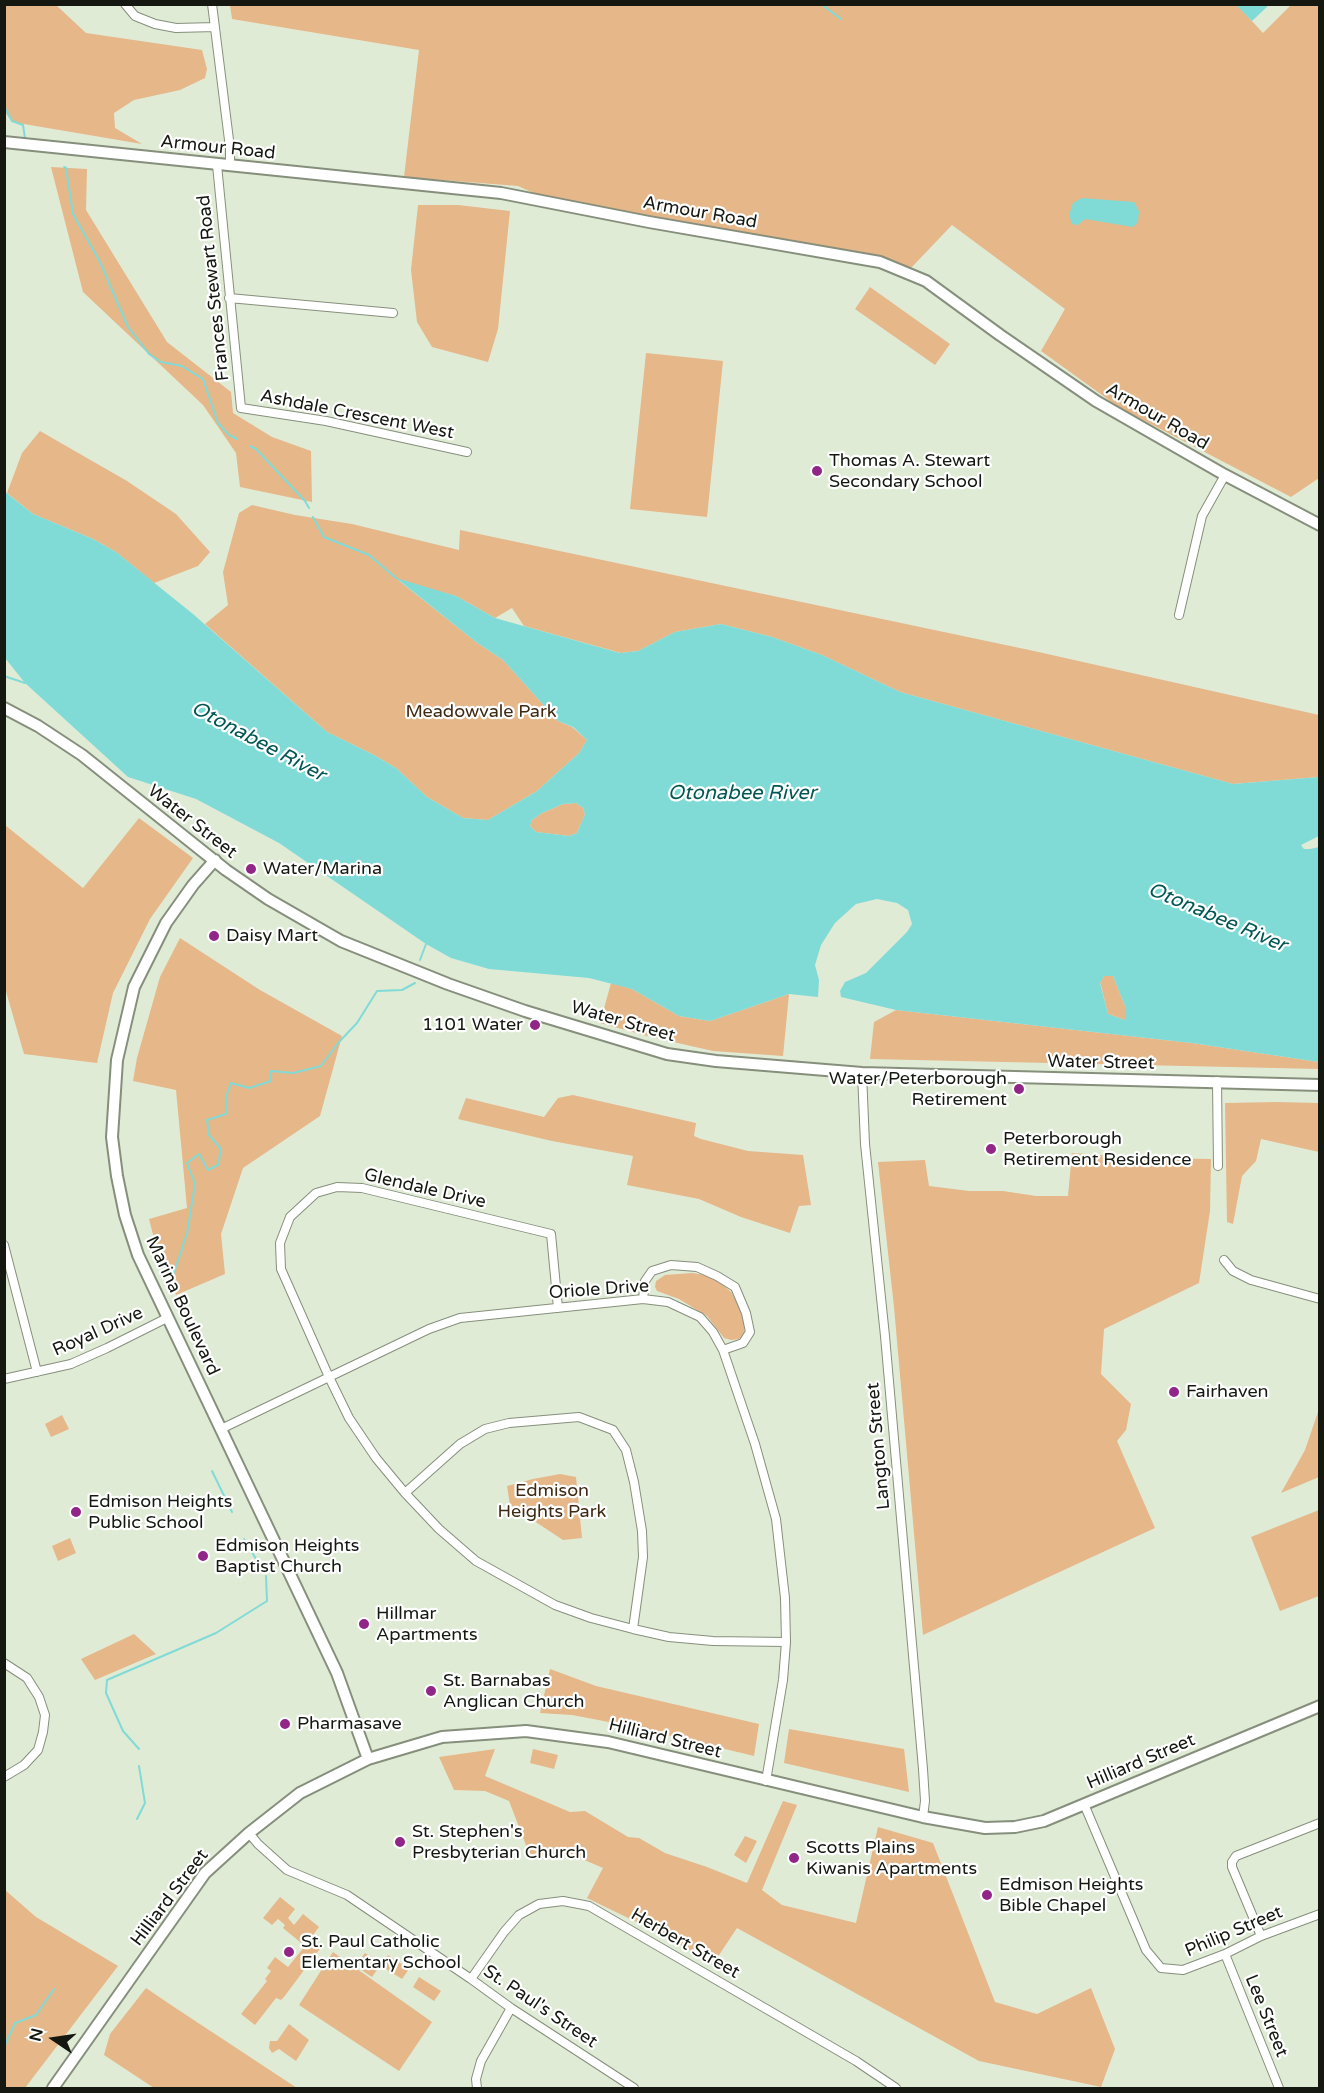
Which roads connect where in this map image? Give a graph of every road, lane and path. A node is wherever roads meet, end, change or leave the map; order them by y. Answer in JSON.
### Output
{"nodes":[{"id":1,"x":125,"y":4,"type":"edge"},
{"id":2,"x":212,"y":4,"type":"edge"},
{"id":3,"x":215,"y":27,"type":"junction"},
{"id":4,"x":4,"y":142,"type":"edge"},
{"id":5,"x":217,"y":165,"type":"junction"},
{"id":6,"x":230,"y":166,"type":"junction"},
{"id":7,"x":229,"y":298,"type":"junction"},
{"id":8,"x":393,"y":313,"type":"dead end"},
{"id":9,"x":241,"y":408,"type":"joint"},
{"id":10,"x":467,"y":452,"type":"dead end"},
{"id":11,"x":1225,"y":475,"type":"junction"},
{"id":12,"x":1320,"y":525,"type":"edge"},
{"id":13,"x":1179,"y":615,"type":"dead end"},
{"id":14,"x":4,"y":708,"type":"edge"},
{"id":15,"x":215,"y":860,"type":"junction"},
{"id":16,"x":862,"y":1073,"type":"junction"},
{"id":17,"x":1217,"y":1081,"type":"junction"},
{"id":18,"x":1320,"y":1085,"type":"edge"},
{"id":19,"x":1218,"y":1166,"type":"dead end"},
{"id":20,"x":5,"y":1250,"type":"edge"},
{"id":21,"x":1224,"y":1260,"type":"dead end"},
{"id":22,"x":643,"y":1299,"type":"junction"},
{"id":23,"x":1320,"y":1299,"type":"edge"},
{"id":24,"x":558,"y":1308,"type":"junction"},
{"id":25,"x":167,"y":1318,"type":"junction"},
{"id":26,"x":723,"y":1350,"type":"junction"},
{"id":27,"x":37,"y":1372,"type":"junction"},
{"id":28,"x":329,"y":1377,"type":"junction"},
{"id":29,"x":4,"y":1379,"type":"edge"},
{"id":30,"x":221,"y":1429,"type":"junction"},
{"id":31,"x":405,"y":1494,"type":"junction"},
{"id":32,"x":633,"y":1629,"type":"junction"},
{"id":33,"x":786,"y":1642,"type":"junction"},
{"id":34,"x":4,"y":1663,"type":"edge"},
{"id":35,"x":1320,"y":1706,"type":"edge"},
{"id":36,"x":368,"y":1759,"type":"junction"},
{"id":37,"x":4,"y":1777,"type":"edge"},
{"id":38,"x":766,"y":1781,"type":"junction"},
{"id":39,"x":1084,"y":1804,"type":"junction"},
{"id":40,"x":923,"y":1817,"type":"junction"},
{"id":41,"x":1320,"y":1823,"type":"edge"},
{"id":42,"x":249,"y":1833,"type":"junction"},
{"id":43,"x":1320,"y":1914,"type":"edge"},
{"id":44,"x":1261,"y":1936,"type":"junction"},
{"id":45,"x":1225,"y":1954,"type":"junction"},
{"id":46,"x":471,"y":1979,"type":"junction"},
{"id":47,"x":512,"y":2008,"type":"junction"},
{"id":48,"x":52,"y":2088,"type":"edge"},
{"id":49,"x":477,"y":2088,"type":"edge"},
{"id":50,"x":634,"y":2088,"type":"edge"},
{"id":51,"x":897,"y":2088,"type":"edge"},
{"id":52,"x":1279,"y":2088,"type":"edge"}],
"edges":[{"from":1,"to":3,"type":"street"},
{"from":2,"to":3,"type":"street"},
{"from":3,"to":6,"type":"street"},
{"from":4,"to":5,"type":"main road","name":"Armour Road"},
{"from":5,"to":6,"type":"main road","name":"Armour Road"},
{"from":5,"to":7,"type":"street","name":"Frances Stewart Road"},
{"from":6,"to":11,"type":"main road","name":"Armour Road"},
{"from":7,"to":8,"type":"street"},
{"from":7,"to":9,"type":"street","name":"Frances Stewart Road"},
{"from":9,"to":10,"type":"street","name":"Ashdale Crescent West"},
{"from":11,"to":12,"type":"main road","name":"Armour Road"},
{"from":11,"to":13,"type":"street"},
{"from":14,"to":15,"type":"main road","name":"Water Street"},
{"from":15,"to":16,"type":"main road","name":"Water Street"},
{"from":15,"to":25,"type":"main road","name":"Marina Boulevard"},
{"from":16,"to":17,"type":"main road","name":"Water Street"},
{"from":16,"to":40,"type":"street","name":"Langton Street"},
{"from":17,"to":18,"type":"main road","name":"Water Street"},
{"from":17,"to":19,"type":"street"},
{"from":20,"to":27,"type":"street"},
{"from":21,"to":23,"type":"street"},
{"from":22,"to":24,"type":"street","name":"Oriole Drive"},
{"from":22,"to":26,"type":"street","name":"Oriole Drive"},
{"from":22,"to":26,"type":"street"},
{"from":24,"to":28,"type":"street","name":"Oriole Drive"},
{"from":24,"to":28,"type":"street","name":"Glendale Drive"},
{"from":25,"to":27,"type":"street","name":"Royal Drive"},
{"from":25,"to":30,"type":"main road","name":"Marina Boulevard"},
{"from":26,"to":33,"type":"street","name":"Oriole Drive"},
{"from":27,"to":29,"type":"street","name":"Royal Drive"},
{"from":28,"to":30,"type":"street","name":"Oriole Drive"},
{"from":28,"to":31,"type":"street"},
{"from":30,"to":36,"type":"main road","name":"Marina Boulevard"},
{"from":31,"to":32,"type":"street"},
{"from":31,"to":32,"type":"street"},
{"from":32,"to":33,"type":"street"},
{"from":33,"to":38,"type":"street","name":"Oriole Drive"},
{"from":34,"to":37,"type":"street"},
{"from":35,"to":39,"type":"main road","name":"Hilliard Street"},
{"from":36,"to":38,"type":"main road","name":"Hilliard Street"},
{"from":36,"to":42,"type":"main road","name":"Hilliard Street"},
{"from":38,"to":40,"type":"main road","name":"Hilliard Street"},
{"from":39,"to":40,"type":"main road","name":"Hilliard Street"},
{"from":39,"to":45,"type":"street","name":"Philip Street"},
{"from":41,"to":44,"type":"street"},
{"from":42,"to":46,"type":"street","name":"St. Paul's Street"},
{"from":42,"to":48,"type":"main road","name":"Hilliard Street"},
{"from":43,"to":44,"type":"street","name":"Philip Street"},
{"from":44,"to":45,"type":"street","name":"Philip Street"},
{"from":45,"to":52,"type":"street","name":"Lee Street"},
{"from":46,"to":47,"type":"street","name":"St. Paul's Street"},
{"from":46,"to":51,"type":"street","name":"Herbert Street"},
{"from":47,"to":49,"type":"street"},
{"from":47,"to":50,"type":"street","name":"St. Paul's Street"}]}
